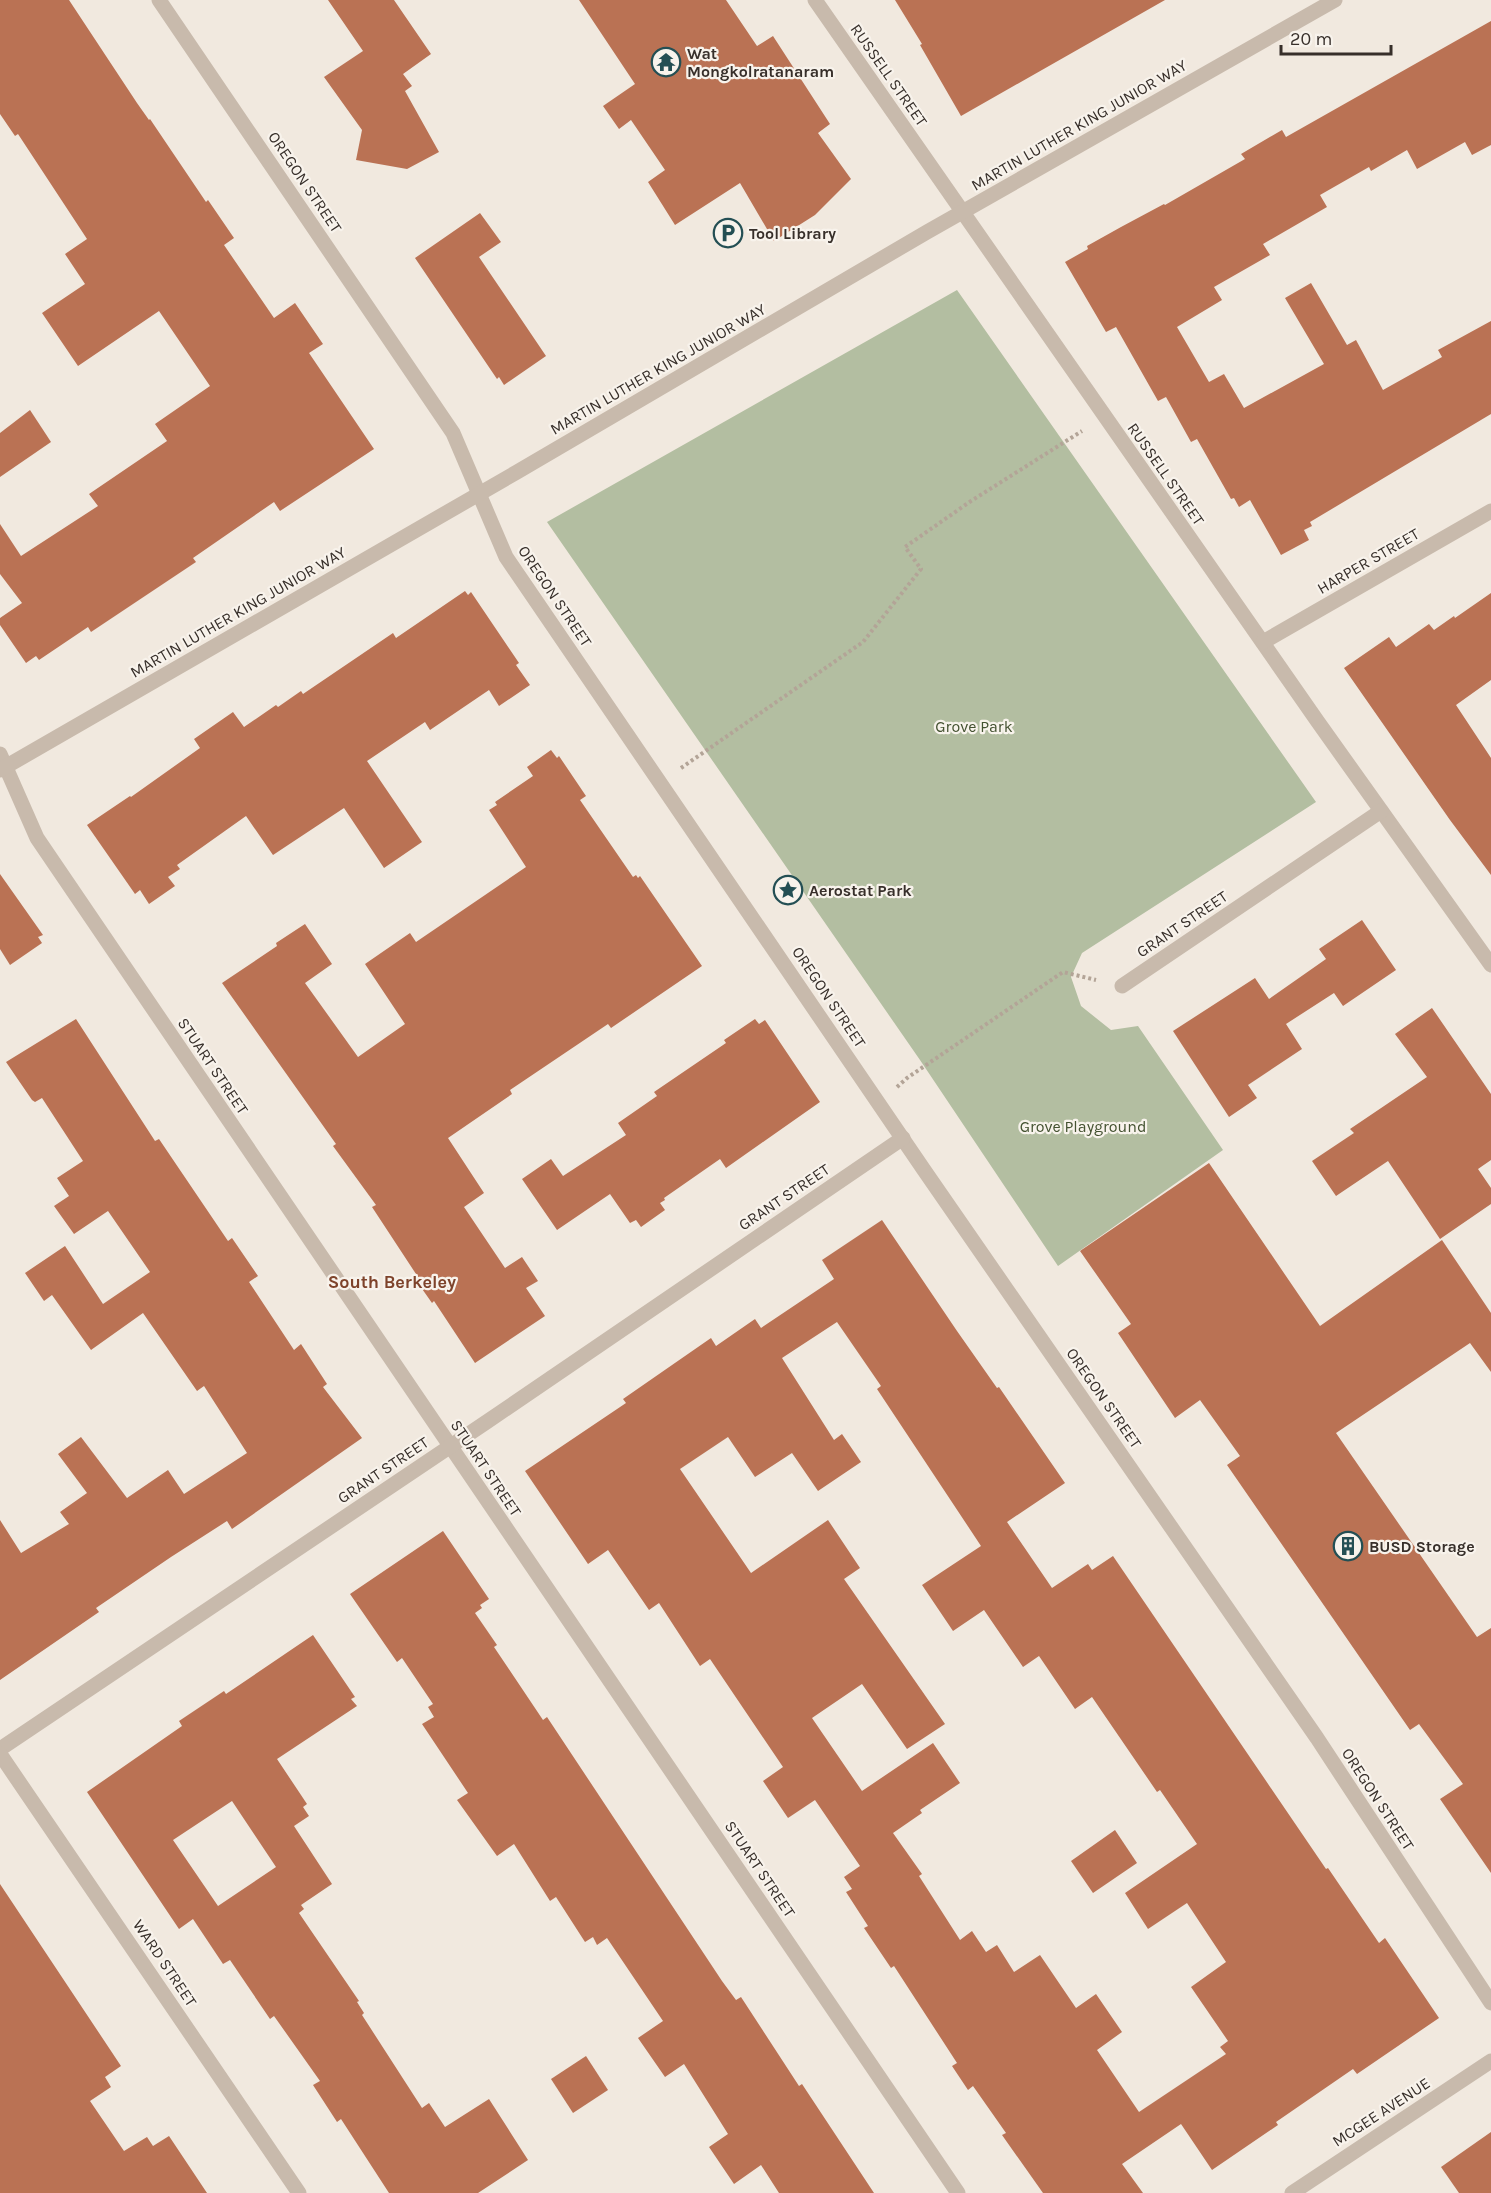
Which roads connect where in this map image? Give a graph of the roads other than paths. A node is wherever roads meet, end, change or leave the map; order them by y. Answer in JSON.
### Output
{"nodes":[{"id":1,"x":159,"y":0,"type":"edge"},
{"id":2,"x":815,"y":0,"type":"edge"},
{"id":3,"x":1335,"y":0,"type":"edge"},
{"id":4,"x":962,"y":213,"type":"junction"},
{"id":5,"x":479,"y":494,"type":"junction"},
{"id":6,"x":1491,"y":511,"type":"edge"},
{"id":7,"x":1263,"y":642,"type":"junction"},
{"id":8,"x":2,"y":763,"type":"edge"},
{"id":9,"x":1381,"y":811,"type":"junction"},
{"id":10,"x":1491,"y":965,"type":"edge"},
{"id":11,"x":1122,"y":986,"type":"road end"},
{"id":12,"x":903,"y":1138,"type":"junction"},
{"id":13,"x":450,"y":1447,"type":"junction"},
{"id":14,"x":0,"y":1749,"type":"edge"},
{"id":15,"x":0,"y":1755,"type":"edge"},
{"id":16,"x":1491,"y":2003,"type":"edge"},
{"id":17,"x":1491,"y":2061,"type":"edge"},
{"id":18,"x":299,"y":2193,"type":"edge"},
{"id":19,"x":958,"y":2193,"type":"edge"},
{"id":20,"x":1292,"y":2193,"type":"edge"}],
"edges":[{"from":1,"to":5,"type":"street","name":"OREGON STREET"},
{"from":2,"to":4,"type":"street","name":"RUSSELL STREET"},
{"from":3,"to":4,"type":"street","name":"MARTIN LUTHER KING JUNIOR WAY"},
{"from":4,"to":5,"type":"street","name":"MARTIN LUTHER KING JUNIOR WAY"},
{"from":4,"to":7,"type":"street","name":"RUSSELL STREET"},
{"from":5,"to":8,"type":"street","name":"MARTIN LUTHER KING JUNIOR WAY"},
{"from":5,"to":12,"type":"street","name":"OREGON STREET"},
{"from":6,"to":7,"type":"street","name":"HARPER STREET"},
{"from":7,"to":9,"type":"street","name":"RUSSELL STREET"},
{"from":8,"to":13,"type":"street","name":"STUART STREET"},
{"from":9,"to":10,"type":"street","name":"RUSSELL STREET"},
{"from":9,"to":11,"type":"street","name":"GRANT STREET"},
{"from":12,"to":13,"type":"street","name":"GRANT STREET"},
{"from":12,"to":16,"type":"street","name":"OREGON STREET"},
{"from":13,"to":14,"type":"street","name":"GRANT STREET"},
{"from":13,"to":19,"type":"street","name":"STUART STREET"},
{"from":15,"to":18,"type":"street","name":"WARD STREET"},
{"from":17,"to":20,"type":"street","name":"MCGEE AVENUE"}]}
